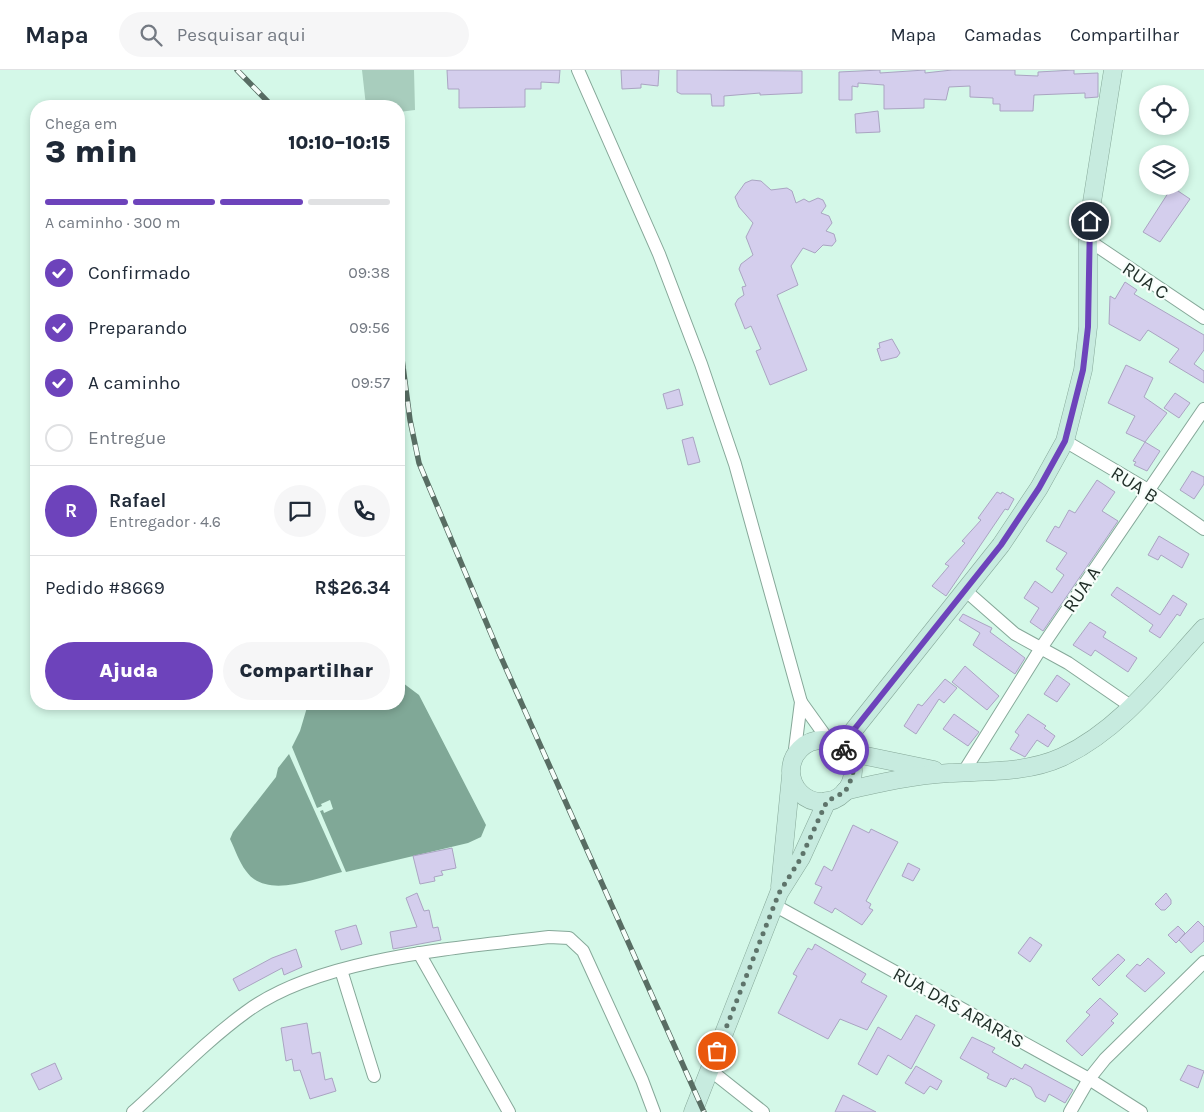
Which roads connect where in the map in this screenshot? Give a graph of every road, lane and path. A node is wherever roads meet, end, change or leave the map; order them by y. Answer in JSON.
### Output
{"nodes":[{"id":1,"x":578,"y":70,"type":"edge"},
{"id":2,"x":1113,"y":70,"type":"edge"},
{"id":3,"x":1088,"y":240,"type":"junction"},
{"id":4,"x":1204,"y":318,"type":"edge"},
{"id":5,"x":1204,"y":409,"type":"edge"},
{"id":6,"x":1065,"y":441,"type":"junction"},
{"id":7,"x":1148,"y":490,"type":"junction"},
{"id":8,"x":1204,"y":529,"type":"edge"},
{"id":9,"x":966,"y":591,"type":"junction"},
{"id":10,"x":1204,"y":628,"type":"edge"},
{"id":11,"x":1040,"y":648,"type":"junction"},
{"id":12,"x":801,"y":702,"type":"junction"},
{"id":13,"x":1132,"y":706,"type":"junction"},
{"id":14,"x":839,"y":747,"type":"junction"},
{"id":15,"x":794,"y":757,"type":"junction"},
{"id":16,"x":956,"y":773,"type":"junction"},
{"id":17,"x":791,"y":776,"type":"junction"},
{"id":18,"x":845,"y":792,"type":"junction"},
{"id":19,"x":827,"y":801,"type":"junction"},
{"id":20,"x":777,"y":899,"type":"junction"},
{"id":21,"x":419,"y":953,"type":"junction"},
{"id":22,"x":1204,"y":962,"type":"edge"},
{"id":23,"x":341,"y":970,"type":"junction"},
{"id":24,"x":710,"y":1070,"type":"junction"},
{"id":25,"x":374,"y":1076,"type":"dead end"},
{"id":26,"x":1089,"y":1079,"type":"junction"},
{"id":27,"x":133,"y":1112,"type":"edge"},
{"id":28,"x":509,"y":1112,"type":"edge"},
{"id":29,"x":654,"y":1112,"type":"edge"},
{"id":30,"x":693,"y":1112,"type":"edge"},
{"id":31,"x":763,"y":1112,"type":"edge"},
{"id":32,"x":1070,"y":1112,"type":"edge"},
{"id":33,"x":1142,"y":1112,"type":"edge"}],
"edges":[{"from":1,"to":12,"type":"street"},
{"from":2,"to":3,"type":"main road"},
{"from":3,"to":4,"type":"street","name":"RUA C"},
{"from":3,"to":6,"type":"main road"},
{"from":5,"to":7,"type":"street","name":"RUA A"},
{"from":6,"to":7,"type":"street","name":"RUA B"},
{"from":6,"to":9,"type":"main road"},
{"from":7,"to":8,"type":"street","name":"RUA B"},
{"from":7,"to":11,"type":"street","name":"RUA A"},
{"from":9,"to":11,"type":"street"},
{"from":9,"to":14,"type":"main road"},
{"from":10,"to":13,"type":"main road"},
{"from":11,"to":13,"type":"street"},
{"from":11,"to":16,"type":"street","name":"RUA A"},
{"from":12,"to":14,"type":"street"},
{"from":12,"to":15,"type":"street"},
{"from":13,"to":16,"type":"main road"},
{"from":14,"to":15,"type":"main road"},
{"from":14,"to":16,"type":"main road"},
{"from":14,"to":18,"type":"main road"},
{"from":15,"to":17,"type":"main road"},
{"from":16,"to":18,"type":"main road"},
{"from":17,"to":19,"type":"main road"},
{"from":17,"to":20,"type":"main road"},
{"from":18,"to":19,"type":"main road"},
{"from":19,"to":20,"type":"main road"},
{"from":20,"to":24,"type":"main road"},
{"from":20,"to":26,"type":"street","name":"RUA DAS ARARAS"},
{"from":21,"to":23,"type":"street"},
{"from":21,"to":28,"type":"street"},
{"from":21,"to":29,"type":"street"},
{"from":22,"to":26,"type":"street"},
{"from":23,"to":25,"type":"street"},
{"from":23,"to":27,"type":"street"},
{"from":24,"to":30,"type":"main road"},
{"from":24,"to":31,"type":"street"},
{"from":26,"to":32,"type":"street"},
{"from":26,"to":33,"type":"street","name":"RUA DAS ARARAS"}]}
